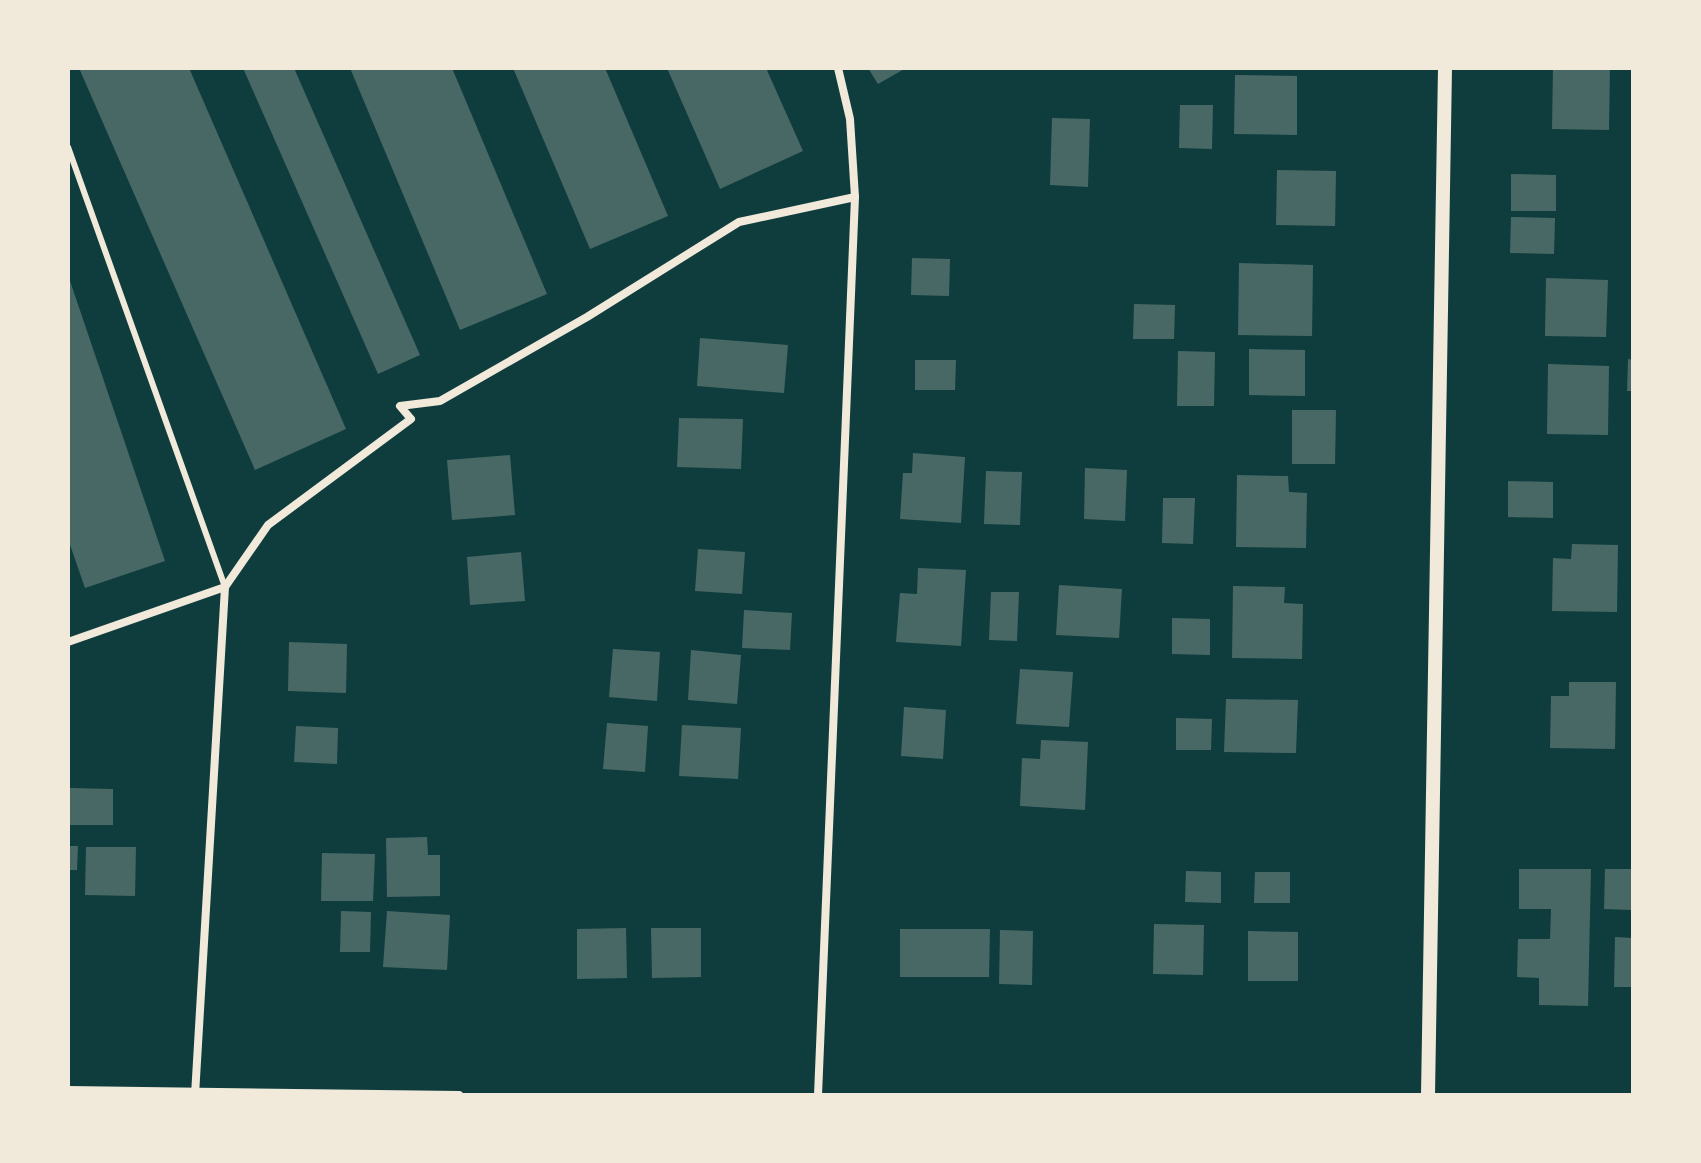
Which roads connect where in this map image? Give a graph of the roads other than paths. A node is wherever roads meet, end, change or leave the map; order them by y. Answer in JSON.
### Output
{"nodes":[{"id":1,"x":838,"y":68,"type":"edge"},
{"id":2,"x":1445,"y":68,"type":"edge"},
{"id":3,"x":68,"y":147,"type":"edge"},
{"id":4,"x":855,"y":197,"type":"junction"},
{"id":5,"x":225,"y":587,"type":"junction"},
{"id":6,"x":68,"y":642,"type":"edge"},
{"id":7,"x":68,"y":1090,"type":"edge"},
{"id":8,"x":195,"y":1093,"type":"edge"},
{"id":9,"x":459,"y":1095,"type":"edge"},
{"id":10,"x":818,"y":1095,"type":"edge"},
{"id":11,"x":1428,"y":1095,"type":"edge"}],
"edges":[{"from":1,"to":4,"type":"street"},
{"from":2,"to":11,"type":"street"},
{"from":3,"to":5,"type":"lane"},
{"from":4,"to":5,"type":"street"},
{"from":4,"to":10,"type":"street"},
{"from":5,"to":6,"type":"street"},
{"from":5,"to":8,"type":"street"},
{"from":7,"to":8,"type":"street"},
{"from":8,"to":9,"type":"street"}]}
